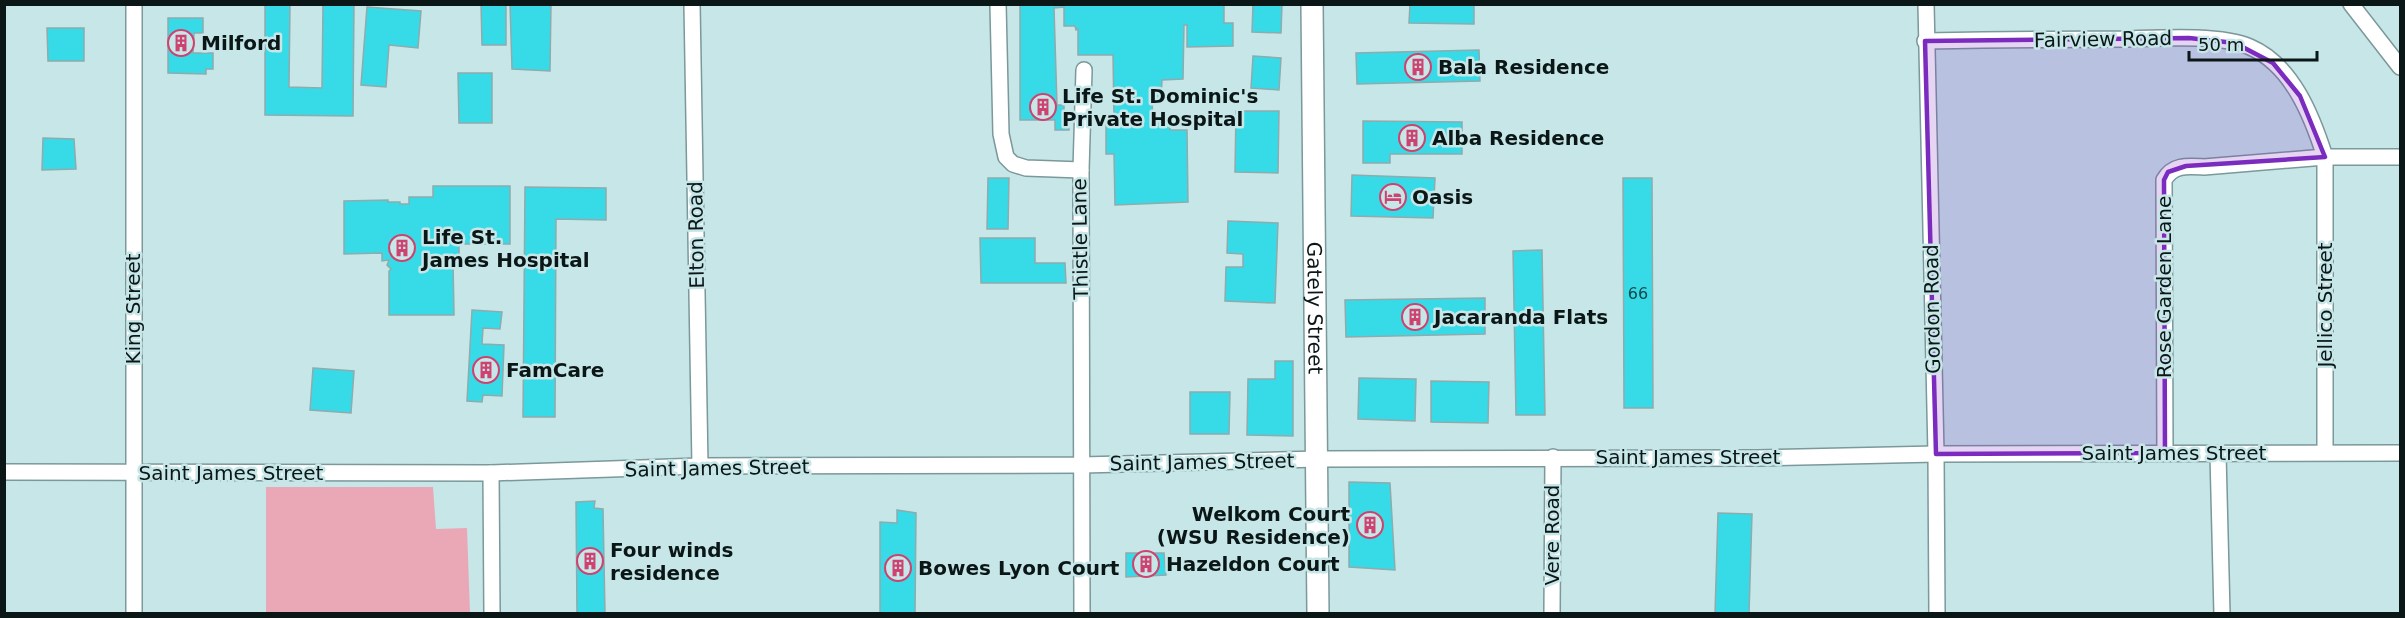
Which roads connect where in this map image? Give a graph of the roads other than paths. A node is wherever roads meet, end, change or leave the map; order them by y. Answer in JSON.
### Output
{"nodes":[{"id":1,"x":134,"y":4,"type":"edge"},
{"id":2,"x":692,"y":4,"type":"edge"},
{"id":3,"x":998,"y":4,"type":"edge"},
{"id":4,"x":1312,"y":4,"type":"edge"},
{"id":5,"x":1926,"y":4,"type":"edge"},
{"id":6,"x":2351,"y":4,"type":"edge"},
{"id":7,"x":1925,"y":41,"type":"junction"},
{"id":8,"x":2400,"y":67,"type":"edge"},
{"id":9,"x":1084,"y":70,"type":"dead end"},
{"id":10,"x":2325,"y":157,"type":"junction"},
{"id":11,"x":2400,"y":157,"type":"edge"},
{"id":12,"x":1081,"y":170,"type":"junction"},
{"id":13,"x":2325,"y":452,"type":"junction"},
{"id":14,"x":2165,"y":453,"type":"junction"},
{"id":15,"x":2400,"y":453,"type":"edge"},
{"id":16,"x":1936,"y":454,"type":"junction"},
{"id":17,"x":2218,"y":454,"type":"junction"},
{"id":18,"x":1552,"y":457,"type":"junction"},
{"id":19,"x":1318,"y":459,"type":"junction"},
{"id":20,"x":1082,"y":465,"type":"junction"},
{"id":21,"x":700,"y":466,"type":"junction"},
{"id":22,"x":4,"y":472,"type":"edge"},
{"id":23,"x":133,"y":473,"type":"junction"},
{"id":24,"x":491,"y":473,"type":"junction"},
{"id":25,"x":134,"y":614,"type":"edge"},
{"id":26,"x":492,"y":614,"type":"edge"},
{"id":27,"x":1082,"y":614,"type":"edge"},
{"id":28,"x":1317,"y":614,"type":"edge"},
{"id":29,"x":1552,"y":614,"type":"edge"},
{"id":30,"x":1936,"y":614,"type":"edge"},
{"id":31,"x":2222,"y":614,"type":"edge"}],
"edges":[{"from":1,"to":23,"type":"street","name":"King Street"},
{"from":2,"to":21,"type":"street","name":"Elton Road"},
{"from":3,"to":12,"type":"street","name":"Thistle Lane"},
{"from":4,"to":19,"type":"street","name":"Gately Street"},
{"from":5,"to":7,"type":"street","name":"Gordon Road"},
{"from":6,"to":8,"type":"street"},
{"from":7,"to":10,"type":"street","name":"Fairview Road"},
{"from":7,"to":16,"type":"street","name":"Gordon Road"},
{"from":9,"to":12,"type":"street"},
{"from":10,"to":11,"type":"street"},
{"from":10,"to":13,"type":"street","name":"Jellico Street"},
{"from":10,"to":14,"type":"street","name":"Rose Garden Lane"},
{"from":12,"to":20,"type":"street","name":"Thistle Lane"},
{"from":13,"to":15,"type":"street","name":"Saint James Street"},
{"from":13,"to":17,"type":"street","name":"Saint James Street"},
{"from":14,"to":16,"type":"street","name":"Saint James Street"},
{"from":14,"to":17,"type":"street","name":"Saint James Street"},
{"from":16,"to":18,"type":"street","name":"Saint James Street"},
{"from":16,"to":30,"type":"street","name":"Gordon Road"},
{"from":17,"to":31,"type":"street"},
{"from":18,"to":19,"type":"street","name":"Saint James Street"},
{"from":18,"to":29,"type":"street","name":"Vere Road"},
{"from":19,"to":20,"type":"street","name":"Saint James Street"},
{"from":19,"to":28,"type":"street","name":"Gately Street"},
{"from":20,"to":21,"type":"street","name":"Saint James Street"},
{"from":20,"to":27,"type":"street","name":"Thistle Lane"},
{"from":21,"to":24,"type":"street","name":"Saint James Street"},
{"from":22,"to":23,"type":"street","name":"Saint James Street"},
{"from":23,"to":24,"type":"street","name":"Saint James Street"},
{"from":23,"to":25,"type":"street","name":"King Street"},
{"from":24,"to":26,"type":"street"}]}
